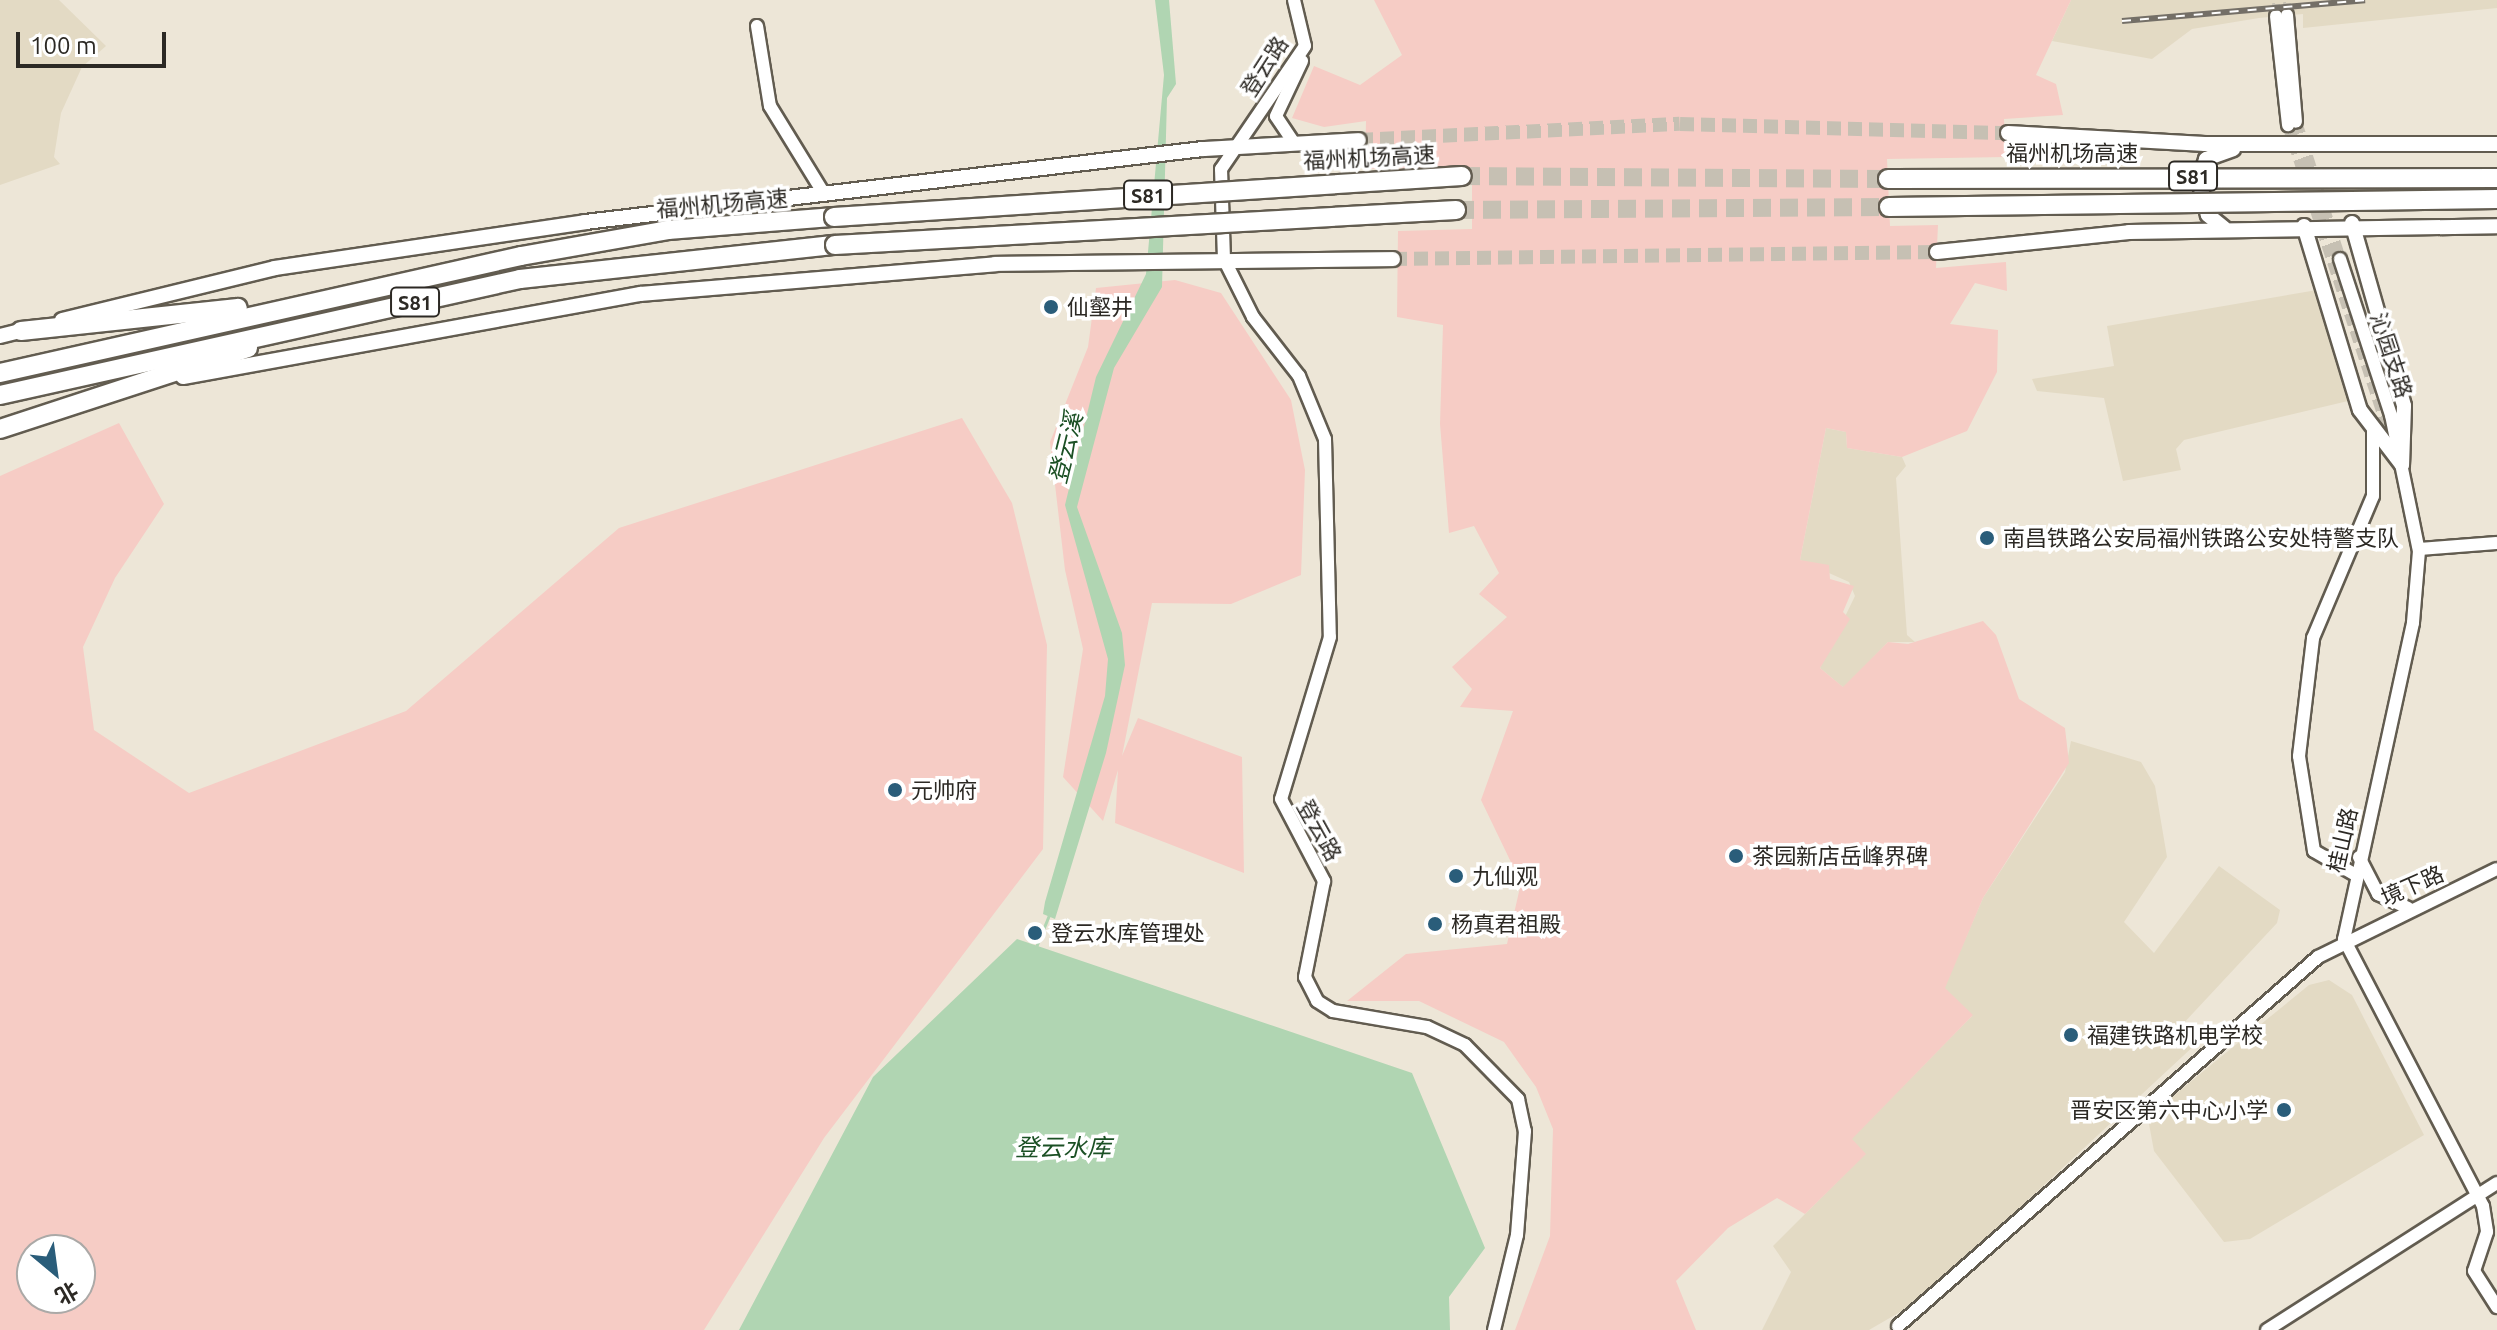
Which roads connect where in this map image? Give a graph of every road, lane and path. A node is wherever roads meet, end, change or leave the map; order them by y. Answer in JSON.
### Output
{"nodes":[{"id":1,"x":1294,"y":0,"type":"edge"},
{"id":2,"x":2282,"y":16,"type":"tunnel mouth"},
{"id":3,"x":757,"y":26,"type":"dead end"},
{"id":4,"x":1305,"y":46,"type":"junction"},
{"id":5,"x":1302,"y":62,"type":"junction"},
{"id":6,"x":2292,"y":124,"type":"tunnel mouth"},
{"id":7,"x":2008,"y":133,"type":"tunnel mouth"},
{"id":8,"x":1359,"y":140,"type":"tunnel mouth"},
{"id":9,"x":2497,"y":142,"type":"edge"},
{"id":10,"x":1294,"y":143,"type":"junction"},
{"id":11,"x":2253,"y":144,"type":"junction"},
{"id":12,"x":1230,"y":147,"type":"junction"},
{"id":13,"x":1462,"y":176,"type":"tunnel mouth"},
{"id":14,"x":2497,"y":178,"type":"edge"},
{"id":15,"x":1888,"y":179,"type":"tunnel mouth"},
{"id":16,"x":823,"y":192,"type":"junction"},
{"id":17,"x":2497,"y":199,"type":"edge"},
{"id":18,"x":1889,"y":207,"type":"tunnel mouth"},
{"id":19,"x":1456,"y":210,"type":"tunnel mouth"},
{"id":20,"x":2352,"y":223,"type":"junction"},
{"id":21,"x":2304,"y":226,"type":"junction"},
{"id":22,"x":2497,"y":226,"type":"edge"},
{"id":23,"x":2224,"y":228,"type":"junction"},
{"id":24,"x":1937,"y":252,"type":"tunnel mouth"},
{"id":25,"x":1224,"y":259,"type":"junction"},
{"id":26,"x":1393,"y":259,"type":"tunnel mouth"},
{"id":27,"x":2340,"y":259,"type":"tunnel mouth"},
{"id":28,"x":324,"y":299,"type":"junction"},
{"id":29,"x":331,"y":321,"type":"junction"},
{"id":30,"x":21,"y":331,"type":"junction"},
{"id":31,"x":0,"y":336,"type":"edge"},
{"id":32,"x":0,"y":373,"type":"edge"},
{"id":33,"x":0,"y":395,"type":"edge"},
{"id":34,"x":78,"y":401,"type":"junction"},
{"id":35,"x":0,"y":422,"type":"edge"},
{"id":36,"x":2373,"y":427,"type":"junction"},
{"id":37,"x":0,"y":429,"type":"edge"},
{"id":38,"x":2402,"y":465,"type":"junction"},
{"id":39,"x":2497,"y":543,"type":"edge"},
{"id":40,"x":2419,"y":549,"type":"junction"},
{"id":41,"x":2359,"y":855,"type":"junction"},
{"id":42,"x":2497,"y":869,"type":"edge"},
{"id":43,"x":2354,"y":874,"type":"junction"},
{"id":44,"x":2408,"y":908,"type":"junction"},
{"id":45,"x":2344,"y":939,"type":"junction"},
{"id":46,"x":2497,"y":1183,"type":"edge"},
{"id":47,"x":2479,"y":1198,"type":"junction"},
{"id":48,"x":2497,"y":1307,"type":"edge"},
{"id":49,"x":1898,"y":1326,"type":"dead end"},
{"id":50,"x":1494,"y":1330,"type":"edge"},
{"id":51,"x":2267,"y":1330,"type":"edge"}],
"edges":[{"from":1,"to":4,"type":"street","name":"登云路"},
{"from":2,"to":6,"type":"street"},
{"from":3,"to":16,"type":"street"},
{"from":4,"to":5,"type":"street"},
{"from":4,"to":12,"type":"street","name":"登云路"},
{"from":5,"to":10,"type":"street"},
{"from":5,"to":12,"type":"street","name":"登云路"},
{"from":7,"to":11,"type":"main road"},
{"from":8,"to":10,"type":"main road"},
{"from":9,"to":11,"type":"main road"},
{"from":10,"to":12,"type":"main road"},
{"from":11,"to":23,"type":"main road"},
{"from":12,"to":16,"type":"main road"},
{"from":12,"to":25,"type":"street","name":"登云路"},
{"from":13,"to":28,"type":"highway","name":"福州机场高速","number":"S81","bridge":true},
{"from":14,"to":15,"type":"highway","name":"福州机场高速","number":"S81","bridge":true},
{"from":16,"to":30,"type":"main road"},
{"from":17,"to":18,"type":"highway","number":"S81","bridge":true},
{"from":19,"to":29,"type":"highway","number":"S81","bridge":true},
{"from":20,"to":21,"type":"main road"},
{"from":20,"to":22,"type":"main road"},
{"from":20,"to":38,"type":"main road"},
{"from":21,"to":23,"type":"main road"},
{"from":21,"to":36,"type":"main road"},
{"from":23,"to":24,"type":"main road"},
{"from":25,"to":26,"type":"main road"},
{"from":25,"to":34,"type":"main road"},
{"from":25,"to":50,"type":"street","name":"登云路"},
{"from":27,"to":38,"type":"street","name":"沁园支路"},
{"from":28,"to":30,"type":"highway"},
{"from":28,"to":32,"type":"highway","name":"福州机场高速","number":"S81"},
{"from":29,"to":33,"type":"highway","number":"S81"},
{"from":29,"to":34,"type":"highway"},
{"from":30,"to":31,"type":"main road"},
{"from":34,"to":35,"type":"main road"},
{"from":34,"to":37,"type":"highway"},
{"from":36,"to":38,"type":"main road"},
{"from":36,"to":43,"type":"street"},
{"from":38,"to":40,"type":"street","name":"桂山路"},
{"from":39,"to":40,"type":"street"},
{"from":40,"to":41,"type":"street","name":"桂山路"},
{"from":41,"to":43,"type":"street","name":"桂山路"},
{"from":41,"to":44,"type":"street"},
{"from":42,"to":44,"type":"street","name":"境下路"},
{"from":43,"to":45,"type":"street","name":"桂山路"},
{"from":44,"to":45,"type":"street","name":"境下路"},
{"from":45,"to":47,"type":"street"},
{"from":45,"to":49,"type":"street","name":"境下路"},
{"from":46,"to":47,"type":"street"},
{"from":47,"to":48,"type":"street"},
{"from":47,"to":51,"type":"street"}]}
